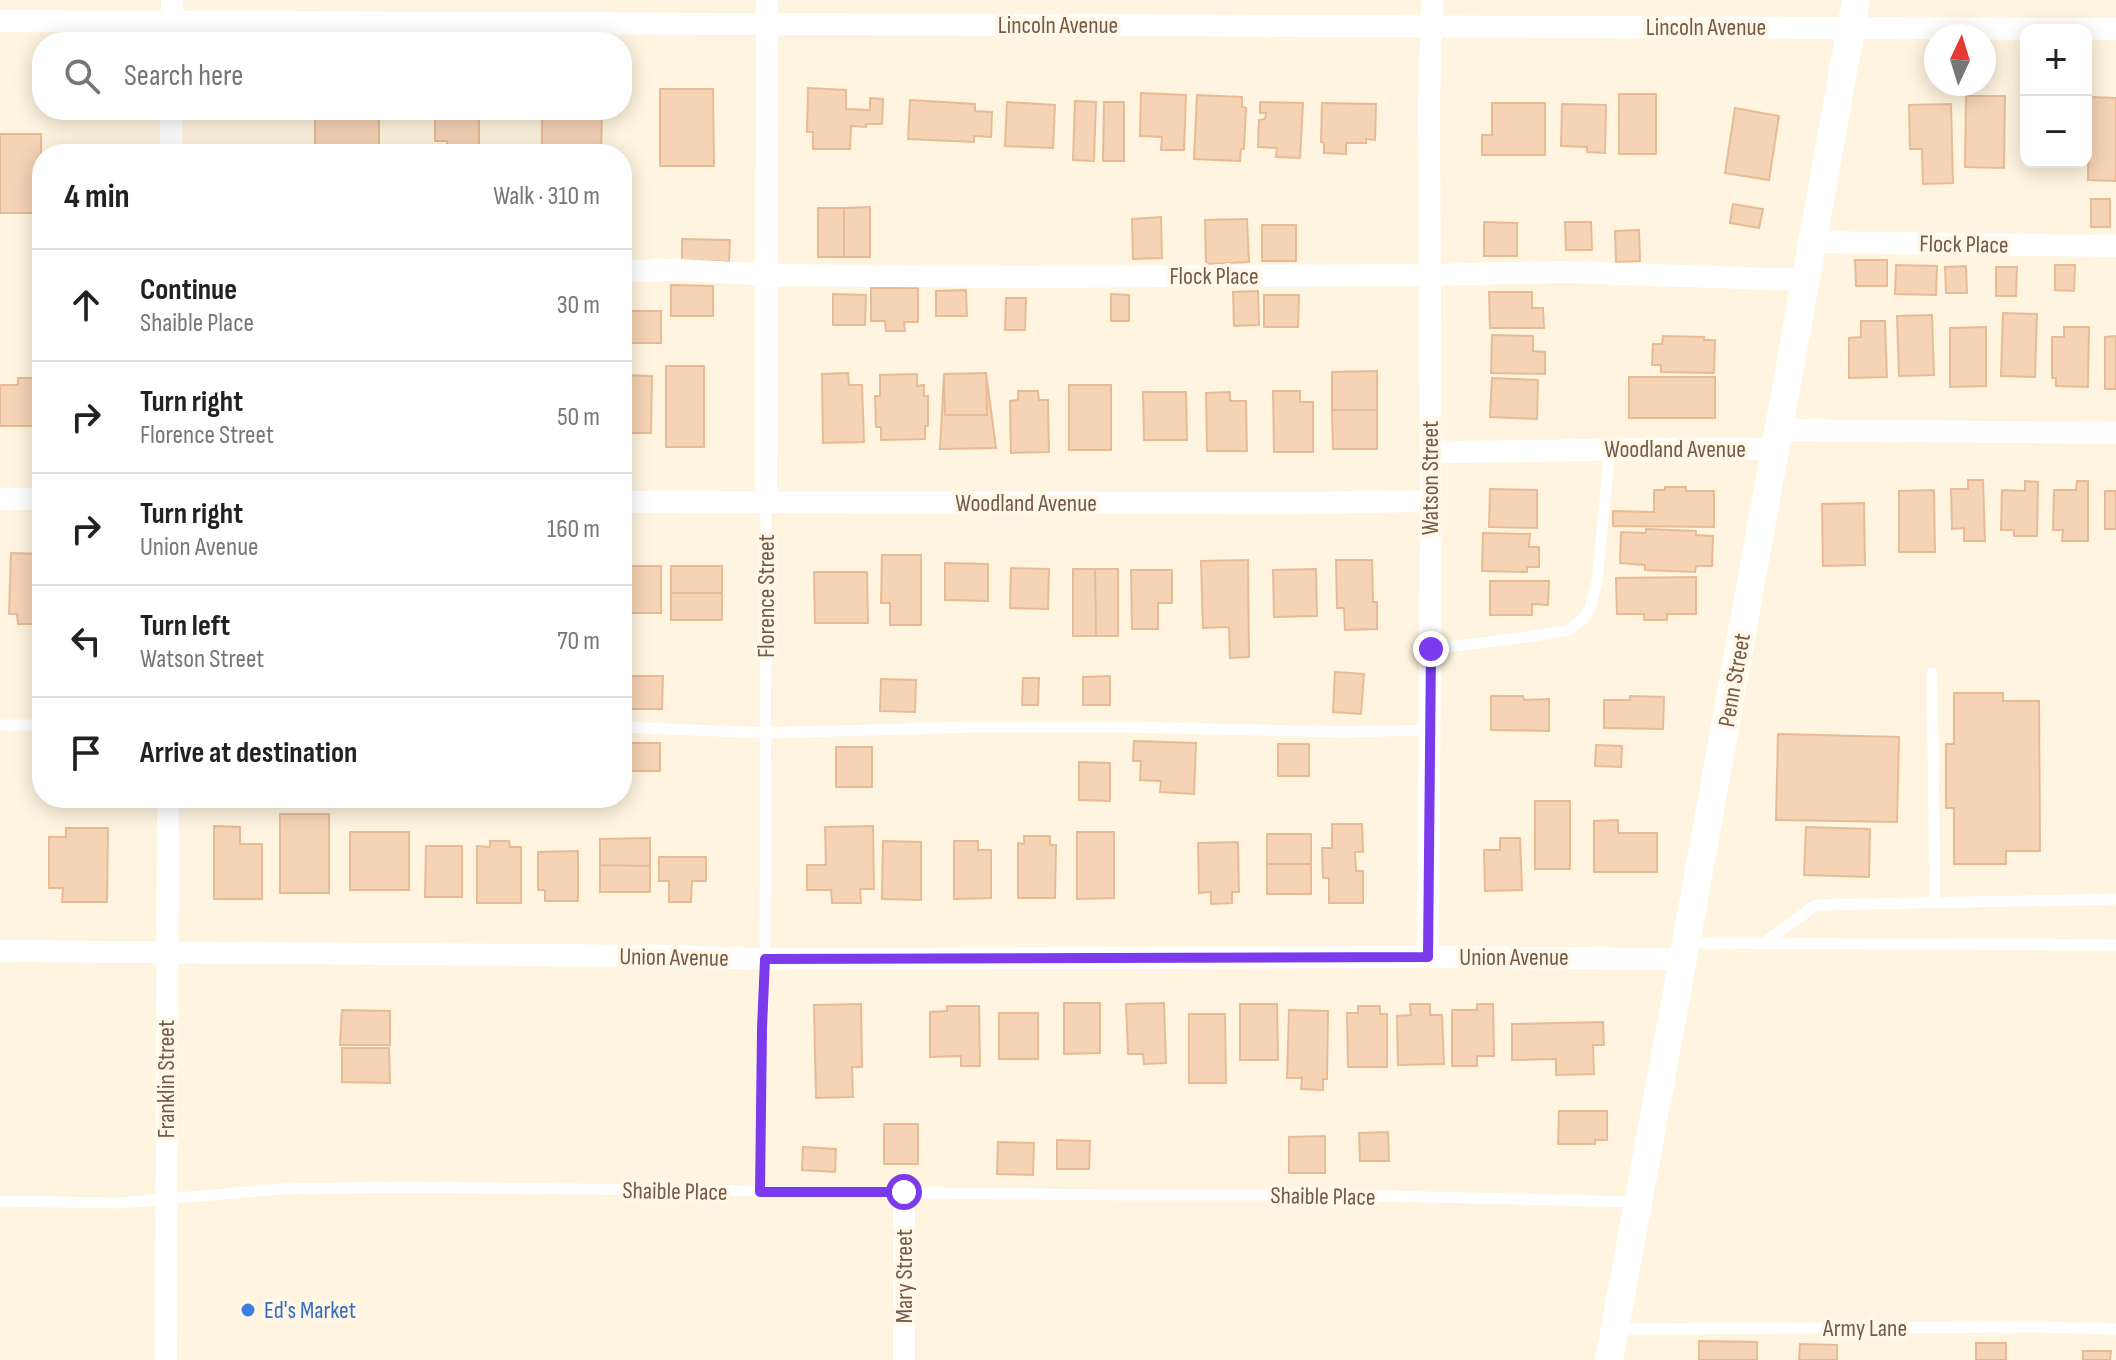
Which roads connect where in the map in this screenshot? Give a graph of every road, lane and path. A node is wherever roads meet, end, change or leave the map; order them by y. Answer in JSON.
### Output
{"nodes":[{"id":1,"x":767,"y":0,"type":"edge"},
{"id":2,"x":1432,"y":0,"type":"edge"},
{"id":3,"x":1856,"y":0,"type":"edge"},
{"id":4,"x":0,"y":21,"type":"edge"},
{"id":5,"x":172,"y":21,"type":"edge"},
{"id":6,"x":768,"y":24,"type":"junction"},
{"id":7,"x":1432,"y":26,"type":"junction"},
{"id":8,"x":1851,"y":28,"type":"junction"},
{"id":9,"x":2116,"y":29,"type":"edge"},
{"id":10,"x":171,"y":120,"type":"edge"},
{"id":11,"x":171,"y":144,"type":"edge"},
{"id":12,"x":1812,"y":242,"type":"junction"},
{"id":13,"x":2116,"y":246,"type":"edge"},
{"id":14,"x":632,"y":271,"type":"edge"},
{"id":15,"x":767,"y":275,"type":"junction"},
{"id":16,"x":1429,"y":275,"type":"junction"},
{"id":17,"x":1806,"y":280,"type":"junction"},
{"id":18,"x":2116,"y":433,"type":"edge"},
{"id":19,"x":1778,"y":440,"type":"junction"},
{"id":20,"x":1610,"y":449,"type":"junction"},
{"id":21,"x":1430,"y":452,"type":"junction"},
{"id":22,"x":0,"y":499,"type":"edge"},
{"id":23,"x":32,"y":499,"type":"edge"},
{"id":24,"x":1431,"y":501,"type":"junction"},
{"id":25,"x":632,"y":502,"type":"edge"},
{"id":26,"x":766,"y":502,"type":"junction"},
{"id":27,"x":1431,"y":649,"type":"junction"},
{"id":28,"x":1932,"y":673,"type":"dead end"},
{"id":29,"x":0,"y":725,"type":"edge"},
{"id":30,"x":32,"y":725,"type":"edge"},
{"id":31,"x":632,"y":727,"type":"edge"},
{"id":32,"x":1430,"y":730,"type":"junction"},
{"id":33,"x":765,"y":733,"type":"junction"},
{"id":34,"x":168,"y":808,"type":"edge"},
{"id":35,"x":2116,"y":899,"type":"edge"},
{"id":36,"x":1935,"y":903,"type":"junction"},
{"id":37,"x":1764,"y":943,"type":"junction"},
{"id":38,"x":2116,"y":945,"type":"edge"},
{"id":39,"x":0,"y":951,"type":"edge"},
{"id":40,"x":167,"y":951,"type":"junction"},
{"id":41,"x":1685,"y":951,"type":"junction"},
{"id":42,"x":1428,"y":957,"type":"junction"},
{"id":43,"x":765,"y":959,"type":"junction"},
{"id":44,"x":760,"y":1192,"type":"junction"},
{"id":45,"x":904,"y":1192,"type":"junction"},
{"id":46,"x":166,"y":1200,"type":"junction"},
{"id":47,"x":0,"y":1201,"type":"edge"},
{"id":48,"x":1639,"y":1202,"type":"junction"},
{"id":49,"x":1615,"y":1329,"type":"junction"},
{"id":50,"x":2116,"y":1329,"type":"edge"},
{"id":51,"x":166,"y":1360,"type":"edge"},
{"id":52,"x":904,"y":1360,"type":"edge"},
{"id":53,"x":1609,"y":1360,"type":"edge"}],
"edges":[{"from":1,"to":6,"type":"street","name":"Florence Street"},
{"from":2,"to":7,"type":"street","name":"Watson Street"},
{"from":3,"to":8,"type":"street","name":"Penn Street"},
{"from":4,"to":5,"type":"street","name":"Lincoln Avenue"},
{"from":5,"to":6,"type":"street","name":"Lincoln Avenue"},
{"from":6,"to":7,"type":"street","name":"Lincoln Avenue"},
{"from":6,"to":15,"type":"street","name":"Florence Street"},
{"from":7,"to":8,"type":"street","name":"Lincoln Avenue"},
{"from":7,"to":16,"type":"street","name":"Watson Street"},
{"from":8,"to":9,"type":"street","name":"Lincoln Avenue"},
{"from":8,"to":12,"type":"street","name":"Penn Street"},
{"from":10,"to":11,"type":"street"},
{"from":12,"to":13,"type":"street","name":"Flock Place"},
{"from":12,"to":17,"type":"street","name":"Penn Street"},
{"from":14,"to":15,"type":"street","name":"Flock Place"},
{"from":15,"to":16,"type":"street","name":"Flock Place"},
{"from":15,"to":26,"type":"street","name":"Florence Street"},
{"from":16,"to":17,"type":"street","name":"Flock Place"},
{"from":16,"to":21,"type":"street","name":"Watson Street"},
{"from":17,"to":19,"type":"street","name":"Penn Street"},
{"from":18,"to":19,"type":"street","name":"Woodland Avenue"},
{"from":19,"to":20,"type":"street","name":"Woodland Avenue"},
{"from":19,"to":41,"type":"street","name":"Penn Street"},
{"from":20,"to":21,"type":"street","name":"Woodland Avenue"},
{"from":20,"to":27,"type":"lane"},
{"from":21,"to":24,"type":"street","name":"Watson Street"},
{"from":22,"to":23,"type":"street"},
{"from":24,"to":26,"type":"street","name":"Woodland Avenue"},
{"from":24,"to":27,"type":"street","name":"Watson Street"},
{"from":25,"to":26,"type":"street","name":"Woodland Avenue"},
{"from":26,"to":33,"type":"lane","name":"Florence Street"},
{"from":27,"to":32,"type":"street","name":"Watson Street"},
{"from":28,"to":36,"type":"lane"},
{"from":29,"to":30,"type":"lane"},
{"from":31,"to":33,"type":"lane"},
{"from":32,"to":33,"type":"lane"},
{"from":32,"to":42,"type":"street","name":"Watson Street"},
{"from":33,"to":43,"type":"lane","name":"Florence Street"},
{"from":34,"to":40,"type":"street","name":"Franklin Street"},
{"from":35,"to":36,"type":"lane"},
{"from":36,"to":37,"type":"lane"},
{"from":37,"to":38,"type":"lane"},
{"from":37,"to":41,"type":"lane"},
{"from":39,"to":40,"type":"street","name":"Union Avenue"},
{"from":40,"to":43,"type":"street","name":"Union Avenue"},
{"from":40,"to":46,"type":"street","name":"Franklin Street"},
{"from":41,"to":42,"type":"street","name":"Union Avenue"},
{"from":41,"to":48,"type":"street","name":"Penn Street"},
{"from":42,"to":43,"type":"street","name":"Union Avenue"},
{"from":43,"to":44,"type":"lane","name":"Florence Street"},
{"from":44,"to":45,"type":"lane","name":"Shaible Place"},
{"from":44,"to":46,"type":"lane","name":"Shaible Place"},
{"from":45,"to":48,"type":"lane","name":"Shaible Place"},
{"from":45,"to":52,"type":"street","name":"Mary Street"},
{"from":46,"to":47,"type":"lane","name":"Shaible Place"},
{"from":46,"to":51,"type":"street","name":"Franklin Street"},
{"from":48,"to":49,"type":"street","name":"Penn Street"},
{"from":49,"to":50,"type":"lane","name":"Army Lane"},
{"from":49,"to":53,"type":"street","name":"Penn Street"}]}
